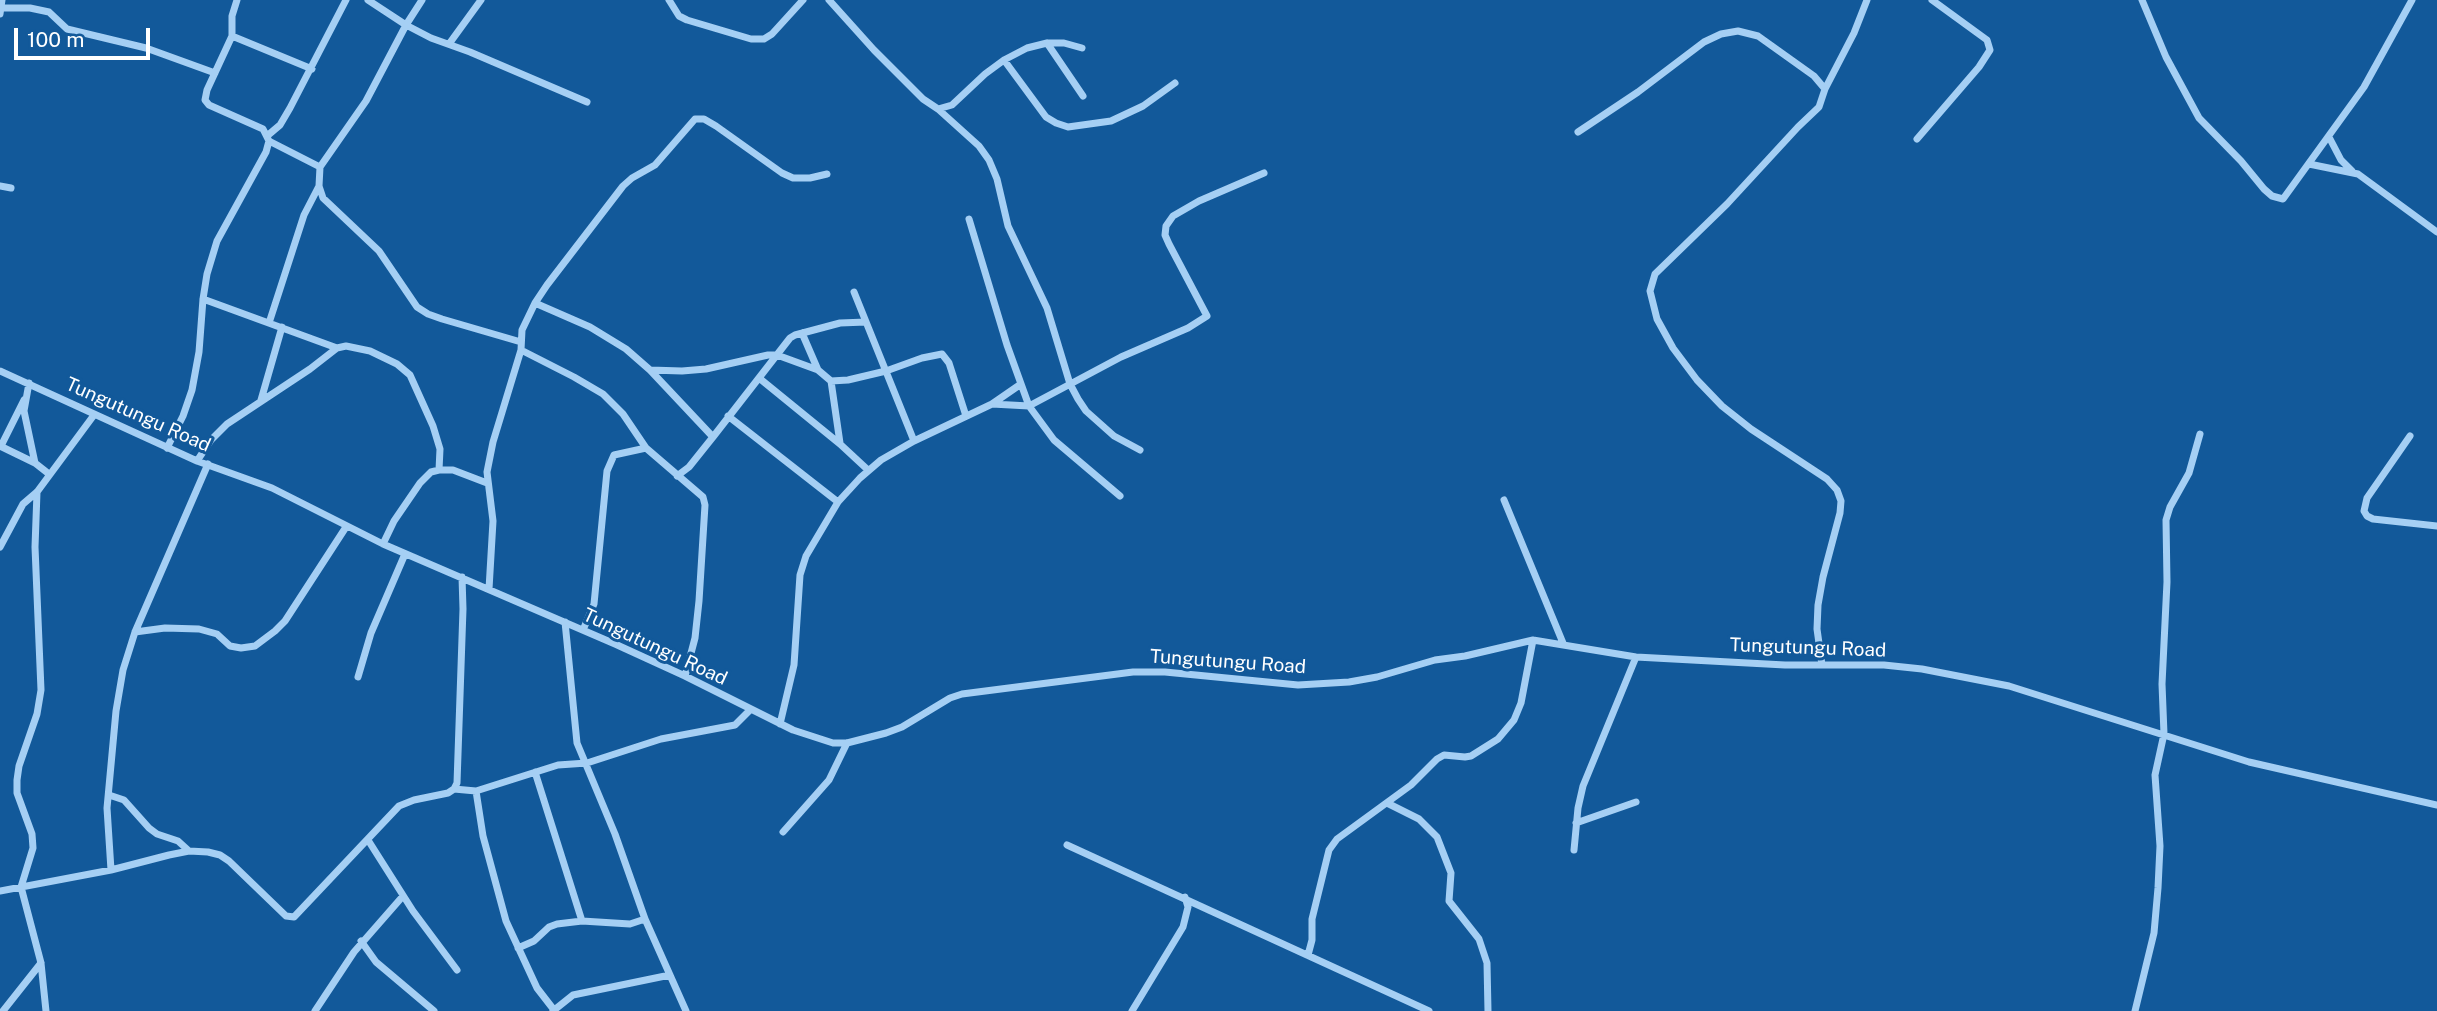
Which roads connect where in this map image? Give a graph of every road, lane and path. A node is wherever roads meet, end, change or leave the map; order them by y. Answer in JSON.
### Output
{"nodes":[{"id":1,"x":237,"y":0,"type":"edge"},
{"id":2,"x":346,"y":0,"type":"edge"},
{"id":3,"x":369,"y":0,"type":"edge"},
{"id":4,"x":422,"y":0,"type":"edge"},
{"id":5,"x":481,"y":0,"type":"edge"},
{"id":6,"x":669,"y":0,"type":"edge"},
{"id":7,"x":803,"y":0,"type":"edge"},
{"id":8,"x":829,"y":0,"type":"edge"},
{"id":9,"x":1867,"y":0,"type":"edge"},
{"id":10,"x":1932,"y":0,"type":"edge"},
{"id":11,"x":2142,"y":0,"type":"edge"},
{"id":12,"x":2412,"y":0,"type":"edge"},
{"id":13,"x":1,"y":7,"type":"edge"},
{"id":14,"x":406,"y":25,"type":"junction"},
{"id":15,"x":232,"y":36,"type":"junction"},
{"id":16,"x":1047,"y":43,"type":"junction"},
{"id":17,"x":449,"y":44,"type":"junction"},
{"id":18,"x":1082,"y":48,"type":"dead end"},
{"id":19,"x":1004,"y":60,"type":"junction"},
{"id":20,"x":312,"y":69,"type":"junction"},
{"id":21,"x":215,"y":73,"type":"junction"},
{"id":22,"x":1175,"y":83,"type":"dead end"},
{"id":23,"x":1825,"y":89,"type":"junction"},
{"id":24,"x":1083,"y":96,"type":"dead end"},
{"id":25,"x":587,"y":102,"type":"dead end"},
{"id":26,"x":938,"y":109,"type":"junction"},
{"id":27,"x":1578,"y":132,"type":"dead end"},
{"id":28,"x":2329,"y":136,"type":"junction"},
{"id":29,"x":268,"y":138,"type":"junction"},
{"id":30,"x":1917,"y":139,"type":"dead end"},
{"id":31,"x":2309,"y":164,"type":"junction"},
{"id":32,"x":320,"y":167,"type":"junction"},
{"id":33,"x":2353,"y":172,"type":"junction"},
{"id":34,"x":1264,"y":173,"type":"dead end"},
{"id":35,"x":827,"y":174,"type":"dead end"},
{"id":36,"x":319,"y":186,"type":"junction"},
{"id":37,"x":0,"y":187,"type":"edge"},
{"id":38,"x":11,"y":188,"type":"dead end"},
{"id":39,"x":969,"y":219,"type":"dead end"},
{"id":40,"x":2437,"y":232,"type":"edge"},
{"id":41,"x":854,"y":292,"type":"dead end"},
{"id":42,"x":202,"y":299,"type":"junction"},
{"id":43,"x":535,"y":303,"type":"junction"},
{"id":44,"x":866,"y":322,"type":"junction"},
{"id":45,"x":268,"y":323,"type":"junction"},
{"id":46,"x":282,"y":327,"type":"junction"},
{"id":47,"x":802,"y":333,"type":"junction"},
{"id":48,"x":521,"y":346,"type":"junction"},
{"id":49,"x":337,"y":348,"type":"junction"},
{"id":50,"x":777,"y":355,"type":"junction"},
{"id":51,"x":650,"y":370,"type":"junction"},
{"id":52,"x":818,"y":370,"type":"junction"},
{"id":53,"x":0,"y":371,"type":"edge"},
{"id":54,"x":886,"y":371,"type":"junction"},
{"id":55,"x":759,"y":378,"type":"junction"},
{"id":56,"x":831,"y":381,"type":"junction"},
{"id":57,"x":29,"y":383,"type":"junction"},
{"id":58,"x":1021,"y":384,"type":"junction"},
{"id":59,"x":1070,"y":384,"type":"junction"},
{"id":60,"x":25,"y":398,"type":"junction"},
{"id":61,"x":261,"y":400,"type":"junction"},
{"id":62,"x":992,"y":404,"type":"junction"},
{"id":63,"x":1029,"y":405,"type":"junction"},
{"id":64,"x":94,"y":415,"type":"junction"},
{"id":65,"x":728,"y":416,"type":"junction"},
{"id":66,"x":966,"y":416,"type":"junction"},
{"id":67,"x":2200,"y":434,"type":"dead end"},
{"id":68,"x":2410,"y":436,"type":"dead end"},
{"id":69,"x":713,"y":437,"type":"junction"},
{"id":70,"x":914,"y":441,"type":"junction"},
{"id":71,"x":840,"y":444,"type":"junction"},
{"id":72,"x":0,"y":446,"type":"edge"},
{"id":73,"x":167,"y":447,"type":"junction"},
{"id":74,"x":646,"y":449,"type":"junction"},
{"id":75,"x":1140,"y":450,"type":"dead end"},
{"id":76,"x":197,"y":461,"type":"junction"},
{"id":77,"x":35,"y":463,"type":"junction"},
{"id":78,"x":208,"y":464,"type":"junction"},
{"id":79,"x":439,"y":470,"type":"junction"},
{"id":80,"x":868,"y":470,"type":"junction"},
{"id":81,"x":48,"y":474,"type":"junction"},
{"id":82,"x":677,"y":476,"type":"junction"},
{"id":83,"x":487,"y":483,"type":"junction"},
{"id":84,"x":37,"y":492,"type":"junction"},
{"id":85,"x":1120,"y":495,"type":"dead end"},
{"id":86,"x":1504,"y":500,"type":"dead end"},
{"id":87,"x":838,"y":502,"type":"junction"},
{"id":88,"x":2437,"y":526,"type":"edge"},
{"id":89,"x":346,"y":527,"type":"junction"},
{"id":90,"x":383,"y":544,"type":"junction"},
{"id":91,"x":0,"y":547,"type":"edge"},
{"id":92,"x":405,"y":554,"type":"junction"},
{"id":93,"x":462,"y":577,"type":"junction"},
{"id":94,"x":489,"y":589,"type":"junction"},
{"id":95,"x":565,"y":622,"type":"junction"},
{"id":96,"x":583,"y":630,"type":"junction"},
{"id":97,"x":135,"y":632,"type":"junction"},
{"id":98,"x":1533,"y":640,"type":"junction"},
{"id":99,"x":1563,"y":643,"type":"junction"},
{"id":100,"x":1636,"y":657,"type":"junction"},
{"id":101,"x":1822,"y":665,"type":"junction"},
{"id":102,"x":685,"y":676,"type":"junction"},
{"id":103,"x":358,"y":677,"type":"dead end"},
{"id":104,"x":751,"y":709,"type":"junction"},
{"id":105,"x":780,"y":724,"type":"junction"},
{"id":106,"x":2164,"y":734,"type":"junction"},
{"id":107,"x":847,"y":743,"type":"junction"},
{"id":108,"x":587,"y":763,"type":"junction"},
{"id":109,"x":535,"y":772,"type":"junction"},
{"id":110,"x":454,"y":789,"type":"junction"},
{"id":111,"x":476,"y":791,"type":"junction"},
{"id":112,"x":109,"y":795,"type":"junction"},
{"id":113,"x":1636,"y":802,"type":"dead end"},
{"id":114,"x":1387,"y":803,"type":"junction"},
{"id":115,"x":2437,"y":805,"type":"edge"},
{"id":116,"x":1576,"y":823,"type":"junction"},
{"id":117,"x":783,"y":832,"type":"dead end"},
{"id":118,"x":368,"y":840,"type":"junction"},
{"id":119,"x":1066,"y":845,"type":"dead end"},
{"id":120,"x":1574,"y":850,"type":"dead end"},
{"id":121,"x":189,"y":851,"type":"junction"},
{"id":122,"x":111,"y":870,"type":"junction"},
{"id":123,"x":21,"y":887,"type":"junction"},
{"id":124,"x":0,"y":891,"type":"edge"},
{"id":125,"x":403,"y":895,"type":"junction"},
{"id":126,"x":1185,"y":897,"type":"junction"},
{"id":127,"x":645,"y":919,"type":"junction"},
{"id":128,"x":582,"y":921,"type":"junction"},
{"id":129,"x":361,"y":942,"type":"junction"},
{"id":130,"x":518,"y":948,"type":"junction"},
{"id":131,"x":1308,"y":955,"type":"junction"},
{"id":132,"x":41,"y":963,"type":"junction"},
{"id":133,"x":457,"y":970,"type":"dead end"},
{"id":134,"x":670,"y":975,"type":"junction"},
{"id":135,"x":553,"y":1010,"type":"edge"},
{"id":136,"x":3,"y":1011,"type":"edge"},
{"id":137,"x":46,"y":1011,"type":"edge"},
{"id":138,"x":315,"y":1011,"type":"edge"},
{"id":139,"x":434,"y":1011,"type":"edge"},
{"id":140,"x":686,"y":1011,"type":"edge"},
{"id":141,"x":1132,"y":1011,"type":"edge"},
{"id":142,"x":1429,"y":1011,"type":"edge"},
{"id":143,"x":1488,"y":1011,"type":"edge"},
{"id":144,"x":2135,"y":1011,"type":"edge"}],
"edges":[{"from":1,"to":15,"type":"street"},
{"from":2,"to":20,"type":"street"},
{"from":3,"to":14,"type":"street"},
{"from":4,"to":14,"type":"street"},
{"from":5,"to":17,"type":"street"},
{"from":6,"to":7,"type":"street"},
{"from":8,"to":26,"type":"street"},
{"from":9,"to":23,"type":"street"},
{"from":10,"to":30,"type":"street"},
{"from":11,"to":31,"type":"street"},
{"from":12,"to":28,"type":"street"},
{"from":13,"to":21,"type":"street"},
{"from":14,"to":17,"type":"street"},
{"from":14,"to":32,"type":"street"},
{"from":15,"to":20,"type":"street"},
{"from":15,"to":21,"type":"street"},
{"from":16,"to":18,"type":"street"},
{"from":16,"to":19,"type":"street"},
{"from":16,"to":24,"type":"street"},
{"from":17,"to":25,"type":"street"},
{"from":19,"to":22,"type":"street"},
{"from":19,"to":26,"type":"street"},
{"from":20,"to":29,"type":"street"},
{"from":21,"to":29,"type":"street"},
{"from":23,"to":27,"type":"street"},
{"from":23,"to":101,"type":"street"},
{"from":26,"to":59,"type":"street"},
{"from":28,"to":31,"type":"street"},
{"from":28,"to":33,"type":"street"},
{"from":29,"to":32,"type":"street"},
{"from":29,"to":42,"type":"street"},
{"from":31,"to":33,"type":"street"},
{"from":32,"to":36,"type":"street"},
{"from":33,"to":40,"type":"street"},
{"from":34,"to":59,"type":"street"},
{"from":35,"to":43,"type":"street"},
{"from":36,"to":45,"type":"street"},
{"from":36,"to":48,"type":"street"},
{"from":37,"to":38,"type":"street"},
{"from":39,"to":58,"type":"street"},
{"from":41,"to":44,"type":"street"},
{"from":42,"to":45,"type":"street"},
{"from":42,"to":73,"type":"street"},
{"from":43,"to":48,"type":"street"},
{"from":43,"to":51,"type":"street"},
{"from":44,"to":47,"type":"street"},
{"from":44,"to":54,"type":"street"},
{"from":45,"to":46,"type":"street"},
{"from":46,"to":49,"type":"street"},
{"from":46,"to":61,"type":"street"},
{"from":47,"to":50,"type":"street"},
{"from":47,"to":52,"type":"street"},
{"from":48,"to":74,"type":"street"},
{"from":48,"to":83,"type":"street"},
{"from":49,"to":61,"type":"street"},
{"from":49,"to":79,"type":"street"},
{"from":50,"to":51,"type":"street"},
{"from":50,"to":52,"type":"street"},
{"from":50,"to":55,"type":"street"},
{"from":51,"to":69,"type":"street"},
{"from":52,"to":56,"type":"street"},
{"from":53,"to":57,"type":"street","name":"Tungutungu Road"},
{"from":54,"to":56,"type":"street"},
{"from":54,"to":66,"type":"street"},
{"from":54,"to":70,"type":"street"},
{"from":55,"to":65,"type":"street"},
{"from":55,"to":71,"type":"street"},
{"from":56,"to":71,"type":"street"},
{"from":57,"to":60,"type":"street"},
{"from":57,"to":64,"type":"street","name":"Tungutungu Road"},
{"from":58,"to":62,"type":"street"},
{"from":58,"to":63,"type":"street"},
{"from":59,"to":63,"type":"street"},
{"from":59,"to":75,"type":"street"},
{"from":60,"to":72,"type":"street"},
{"from":60,"to":77,"type":"street"},
{"from":61,"to":76,"type":"street"},
{"from":62,"to":63,"type":"street"},
{"from":62,"to":66,"type":"street"},
{"from":63,"to":85,"type":"street"},
{"from":64,"to":73,"type":"street","name":"Tungutungu Road"},
{"from":64,"to":81,"type":"street"},
{"from":65,"to":69,"type":"street"},
{"from":65,"to":87,"type":"street"},
{"from":66,"to":70,"type":"street"},
{"from":67,"to":106,"type":"street"},
{"from":68,"to":88,"type":"street"},
{"from":69,"to":82,"type":"street"},
{"from":70,"to":80,"type":"street"},
{"from":71,"to":80,"type":"street"},
{"from":72,"to":77,"type":"street"},
{"from":73,"to":76,"type":"street","name":"Tungutungu Road"},
{"from":74,"to":82,"type":"street"},
{"from":74,"to":96,"type":"street"},
{"from":76,"to":78,"type":"street","name":"Tungutungu Road"},
{"from":77,"to":81,"type":"street"},
{"from":78,"to":89,"type":"street","name":"Tungutungu Road"},
{"from":78,"to":97,"type":"street"},
{"from":79,"to":83,"type":"street"},
{"from":79,"to":90,"type":"street"},
{"from":80,"to":87,"type":"street"},
{"from":81,"to":84,"type":"street"},
{"from":82,"to":102,"type":"street"},
{"from":83,"to":94,"type":"street"},
{"from":84,"to":91,"type":"street"},
{"from":84,"to":123,"type":"street"},
{"from":86,"to":99,"type":"street"},
{"from":87,"to":105,"type":"street"},
{"from":89,"to":90,"type":"street","name":"Tungutungu Road"},
{"from":89,"to":97,"type":"street"},
{"from":90,"to":92,"type":"street","name":"Tungutungu Road"},
{"from":92,"to":93,"type":"street","name":"Tungutungu Road"},
{"from":92,"to":103,"type":"street"},
{"from":93,"to":94,"type":"street","name":"Tungutungu Road"},
{"from":93,"to":110,"type":"street"},
{"from":94,"to":95,"type":"street","name":"Tungutungu Road"},
{"from":95,"to":96,"type":"street","name":"Tungutungu Road"},
{"from":95,"to":108,"type":"street"},
{"from":96,"to":102,"type":"street","name":"Tungutungu Road"},
{"from":97,"to":112,"type":"street"},
{"from":98,"to":99,"type":"street","name":"Tungutungu Road"},
{"from":98,"to":107,"type":"street","name":"Tungutungu Road"},
{"from":98,"to":114,"type":"street"},
{"from":99,"to":100,"type":"street","name":"Tungutungu Road"},
{"from":100,"to":101,"type":"street","name":"Tungutungu Road"},
{"from":100,"to":116,"type":"street"},
{"from":101,"to":106,"type":"street","name":"Tungutungu Road"},
{"from":102,"to":104,"type":"street","name":"Tungutungu Road"},
{"from":104,"to":105,"type":"street","name":"Tungutungu Road"},
{"from":104,"to":108,"type":"street"},
{"from":105,"to":107,"type":"street","name":"Tungutungu Road"},
{"from":106,"to":115,"type":"street","name":"Tungutungu Road"},
{"from":106,"to":144,"type":"street"},
{"from":107,"to":117,"type":"street"},
{"from":108,"to":109,"type":"street"},
{"from":108,"to":127,"type":"street"},
{"from":109,"to":111,"type":"street"},
{"from":109,"to":128,"type":"street"},
{"from":110,"to":111,"type":"street"},
{"from":110,"to":118,"type":"street"},
{"from":111,"to":130,"type":"street"},
{"from":112,"to":121,"type":"street"},
{"from":112,"to":122,"type":"street"},
{"from":113,"to":116,"type":"street"},
{"from":114,"to":131,"type":"street"},
{"from":114,"to":143,"type":"street"},
{"from":116,"to":120,"type":"street"},
{"from":118,"to":121,"type":"street"},
{"from":118,"to":125,"type":"street"},
{"from":119,"to":126,"type":"street"},
{"from":121,"to":122,"type":"street"},
{"from":122,"to":123,"type":"street"},
{"from":123,"to":124,"type":"street"},
{"from":123,"to":132,"type":"street"},
{"from":125,"to":129,"type":"street"},
{"from":125,"to":133,"type":"street"},
{"from":126,"to":131,"type":"street"},
{"from":126,"to":141,"type":"street"},
{"from":127,"to":128,"type":"street"},
{"from":127,"to":134,"type":"street"},
{"from":128,"to":130,"type":"street"},
{"from":129,"to":138,"type":"street"},
{"from":129,"to":139,"type":"street"},
{"from":130,"to":135,"type":"street"},
{"from":131,"to":142,"type":"street"},
{"from":132,"to":136,"type":"street"},
{"from":132,"to":137,"type":"street"},
{"from":134,"to":135,"type":"street"},
{"from":134,"to":140,"type":"street"}]}
